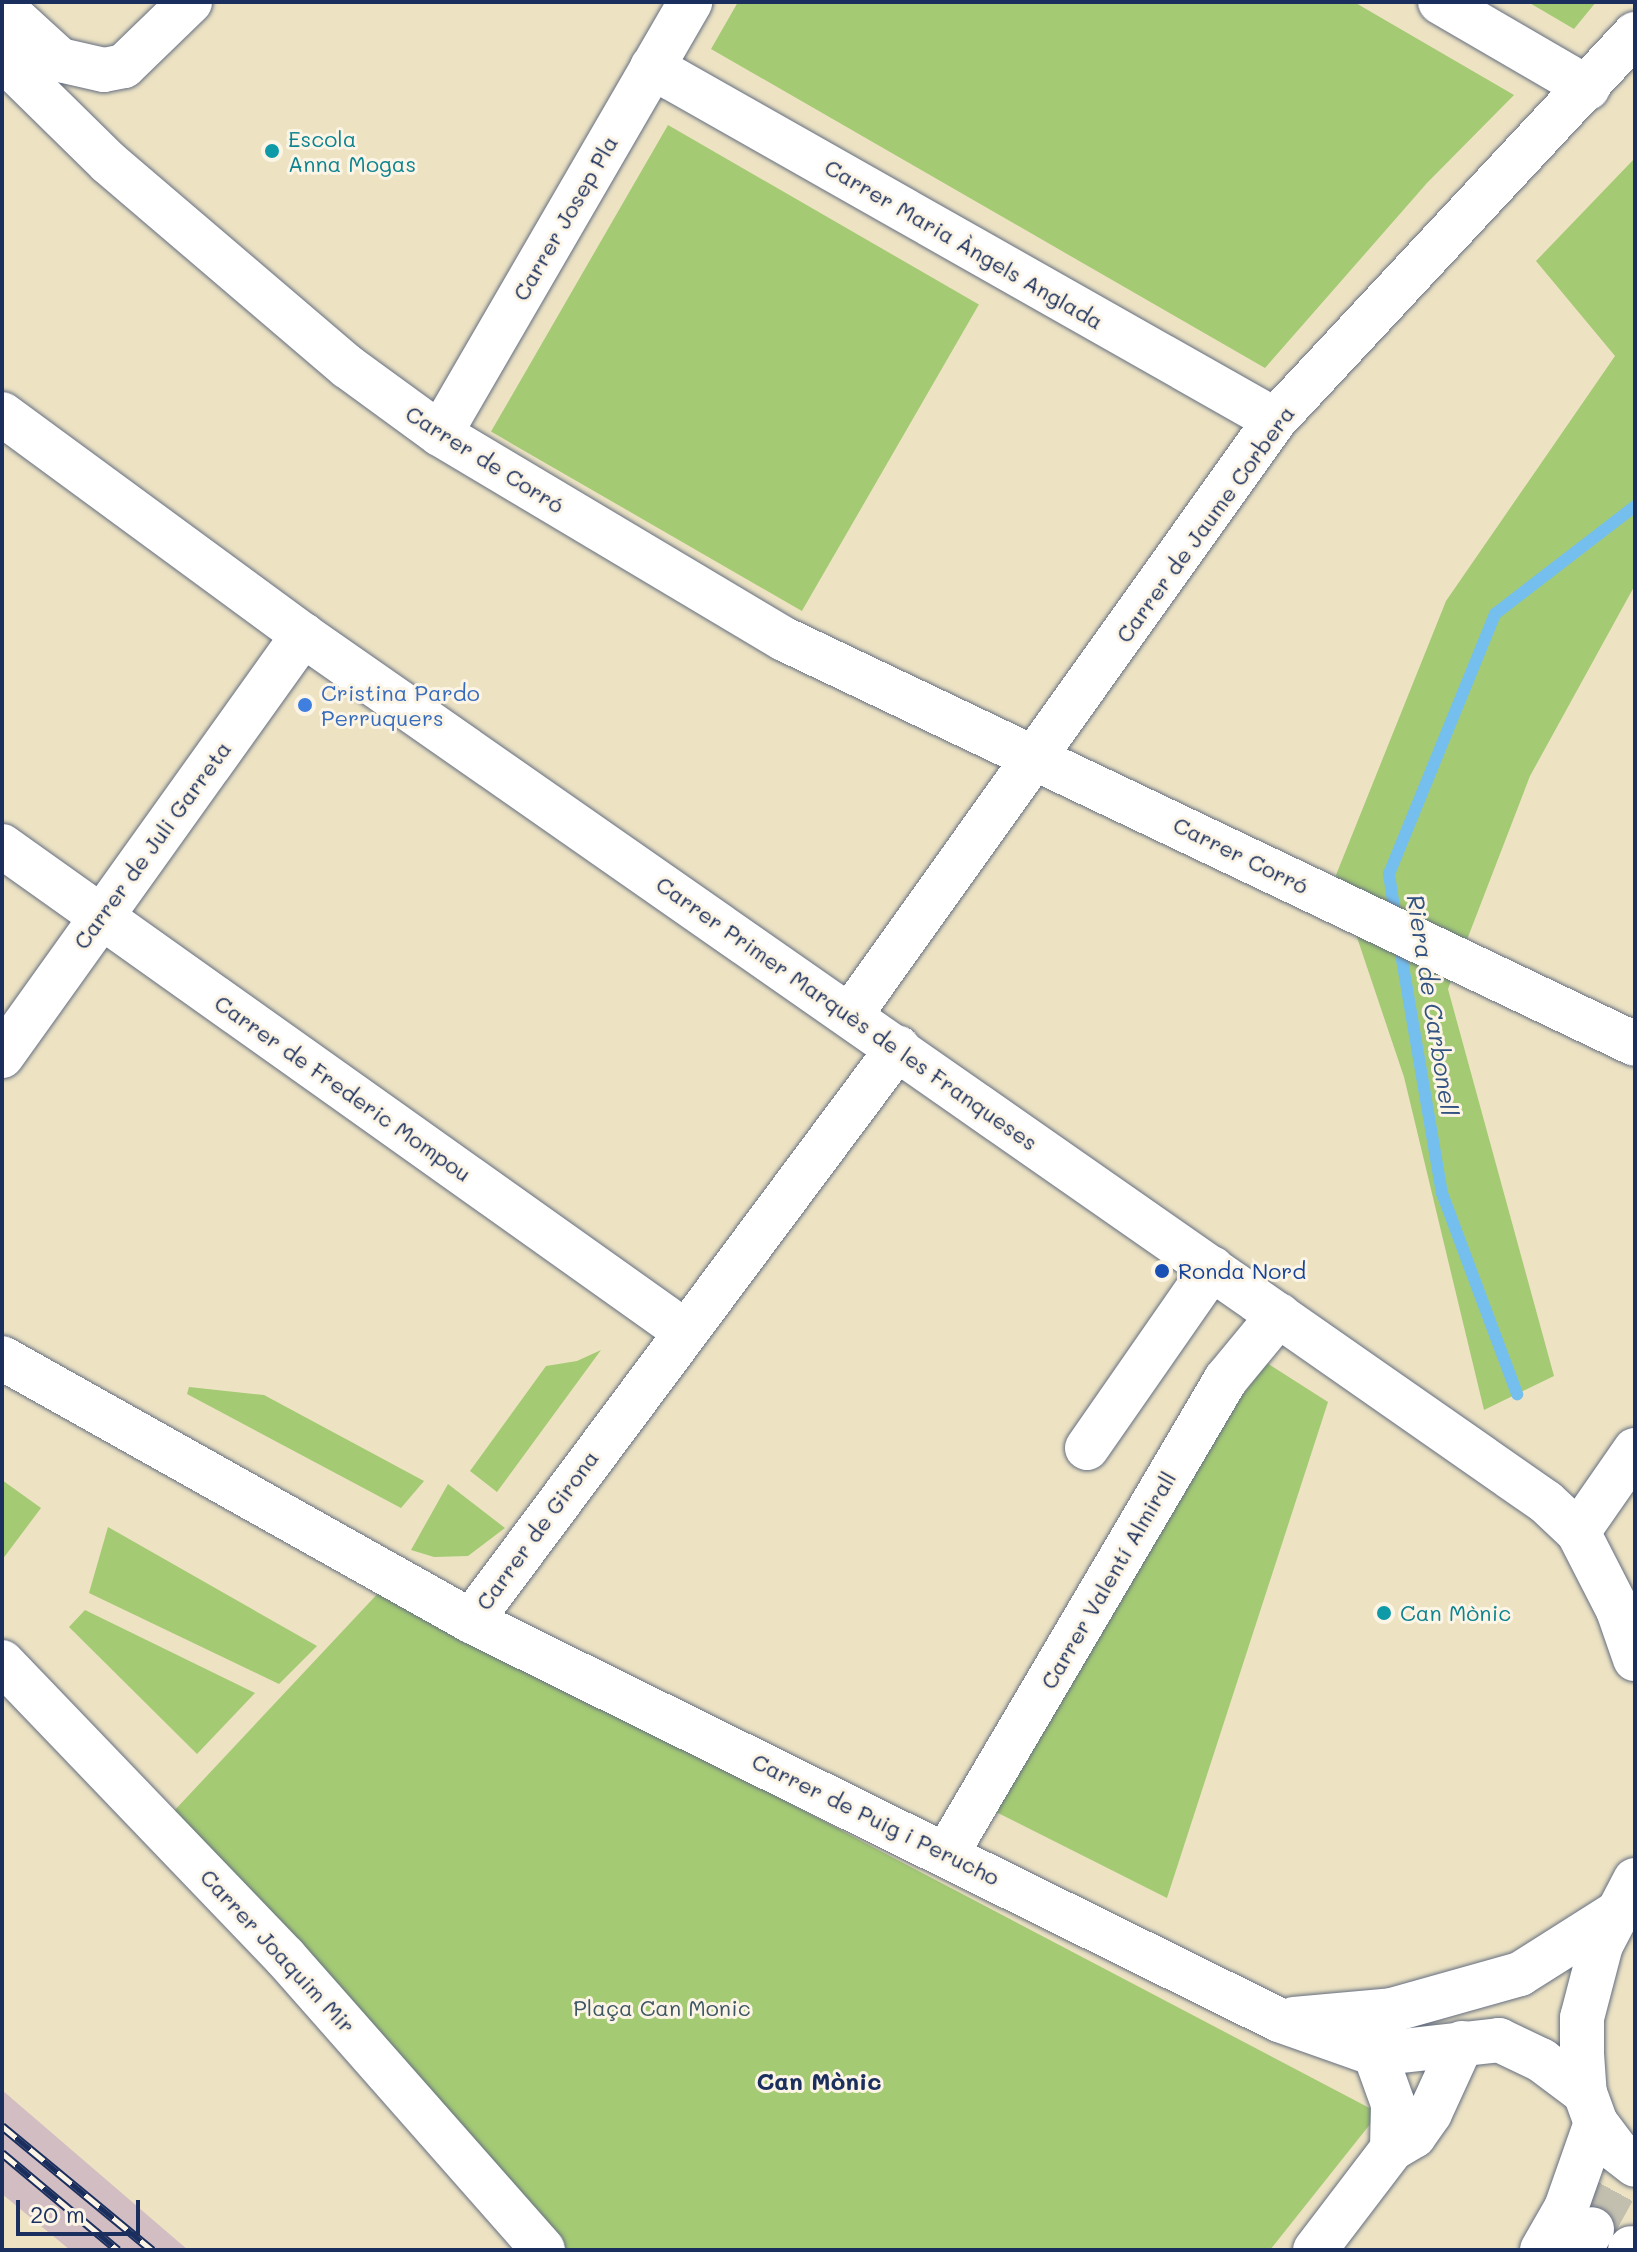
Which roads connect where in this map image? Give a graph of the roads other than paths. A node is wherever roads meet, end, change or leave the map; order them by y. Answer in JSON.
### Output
{"nodes":[{"id":1,"x":190,"y":2,"type":"edge"},
{"id":2,"x":690,"y":2,"type":"edge"},
{"id":3,"x":1440,"y":2,"type":"edge"},
{"id":4,"x":2,"y":7,"type":"edge"},
{"id":5,"x":1635,"y":34,"type":"edge"},
{"id":6,"x":2,"y":58,"type":"edge"},
{"id":7,"x":652,"y":67,"type":"junction"},
{"id":8,"x":1588,"y":88,"type":"junction"},
{"id":9,"x":2,"y":414,"type":"edge"},
{"id":10,"x":1275,"y":420,"type":"junction"},
{"id":11,"x":440,"y":434,"type":"junction"},
{"id":12,"x":303,"y":635,"type":"junction"},
{"id":13,"x":1038,"y":758,"type":"junction"},
{"id":14,"x":2,"y":846,"type":"edge"},
{"id":15,"x":101,"y":917,"type":"junction"},
{"id":16,"x":851,"y":1014,"type":"junction"},
{"id":17,"x":1635,"y":1044,"type":"edge"},
{"id":18,"x":898,"y":1048,"type":"junction"},
{"id":19,"x":2,"y":1056,"type":"edge"},
{"id":20,"x":1212,"y":1268,"type":"junction"},
{"id":21,"x":1279,"y":1315,"type":"junction"},
{"id":22,"x":683,"y":1330,"type":"junction"},
{"id":23,"x":2,"y":1358,"type":"edge"},
{"id":24,"x":1087,"y":1448,"type":"dead end"},
{"id":25,"x":1635,"y":1450,"type":"edge"},
{"id":26,"x":1578,"y":1532,"type":"junction"},
{"id":27,"x":471,"y":1621,"type":"junction"},
{"id":28,"x":1635,"y":1659,"type":"edge"},
{"id":29,"x":2,"y":1662,"type":"edge"},
{"id":30,"x":947,"y":1853,"type":"junction"},
{"id":31,"x":1629,"y":1887,"type":"edge"},
{"id":32,"x":1279,"y":2020,"type":"junction"},
{"id":33,"x":1462,"y":2043,"type":"junction"},
{"id":34,"x":1375,"y":2054,"type":"junction"},
{"id":35,"x":1591,"y":2108,"type":"junction"},
{"id":36,"x":1392,"y":2149,"type":"junction"},
{"id":37,"x":1635,"y":2165,"type":"edge"},
{"id":38,"x":543,"y":2250,"type":"edge"},
{"id":39,"x":1315,"y":2250,"type":"edge"},
{"id":40,"x":1542,"y":2250,"type":"edge"}],
"edges":[{"from":1,"to":4,"type":"main road"},
{"from":2,"to":7,"type":"main road","name":"Carrer Josep Pla"},
{"from":3,"to":8,"type":"main road"},
{"from":5,"to":8,"type":"main road","name":"Carrer de Jaume Corbera"},
{"from":6,"to":11,"type":"main road","name":"Carrer de Corró"},
{"from":7,"to":10,"type":"main road","name":"Carrer Maria Àngels Anglada"},
{"from":7,"to":11,"type":"main road","name":"Carrer Josep Pla"},
{"from":8,"to":10,"type":"main road","name":"Carrer de Jaume Corbera"},
{"from":9,"to":12,"type":"main road","name":"Carrer Primer Marquès de les Franqueses"},
{"from":10,"to":13,"type":"main road","name":"Carrer de Jaume Corbera"},
{"from":11,"to":13,"type":"main road","name":"Carrer de Corró"},
{"from":12,"to":15,"type":"main road","name":"Carrer de Juli Garreta"},
{"from":12,"to":16,"type":"main road","name":"Carrer Primer Marquès de les Franqueses"},
{"from":13,"to":16,"type":"main road","name":"Carrer de Jaume Corbera"},
{"from":13,"to":17,"type":"main road","name":"Carrer Corró"},
{"from":14,"to":15,"type":"main road","name":"Carrer de Frederic Mompou"},
{"from":15,"to":19,"type":"main road","name":"Carrer de Juli Garreta"},
{"from":15,"to":22,"type":"main road","name":"Carrer de Frederic Mompou"},
{"from":16,"to":18,"type":"main road","name":"Carrer Primer Marquès de les Franqueses"},
{"from":18,"to":20,"type":"main road","name":"Carrer Primer Marquès de les Franqueses"},
{"from":18,"to":22,"type":"main road","name":"Carrer de Girona"},
{"from":20,"to":21,"type":"main road","name":"Carrer Primer Marquès de les Franqueses"},
{"from":20,"to":24,"type":"main road"},
{"from":21,"to":26,"type":"main road","name":"Carrer Primer Marquès de les Franqueses"},
{"from":21,"to":30,"type":"main road","name":"Carrer Valentí Almirall"},
{"from":22,"to":27,"type":"main road","name":"Carrer de Girona"},
{"from":23,"to":27,"type":"main road","name":"Carrer de Girona"},
{"from":25,"to":26,"type":"main road"},
{"from":26,"to":28,"type":"main road","name":"Carrer Primer Marquès de les Franqueses"},
{"from":27,"to":30,"type":"main road","name":"Carrer de Puig i Perucho"},
{"from":29,"to":38,"type":"main road","name":"Carrer Joaquim Mir"},
{"from":30,"to":32,"type":"main road","name":"Carrer de Puig i Perucho"},
{"from":31,"to":32,"type":"main road"},
{"from":31,"to":35,"type":"main road"},
{"from":32,"to":34,"type":"main road","name":"Carrer de Puig i Perucho"},
{"from":33,"to":34,"type":"main road"},
{"from":33,"to":35,"type":"main road"},
{"from":33,"to":36,"type":"main road"},
{"from":34,"to":36,"type":"main road"},
{"from":35,"to":37,"type":"main road"},
{"from":35,"to":40,"type":"main road"},
{"from":36,"to":39,"type":"main road"}]}
